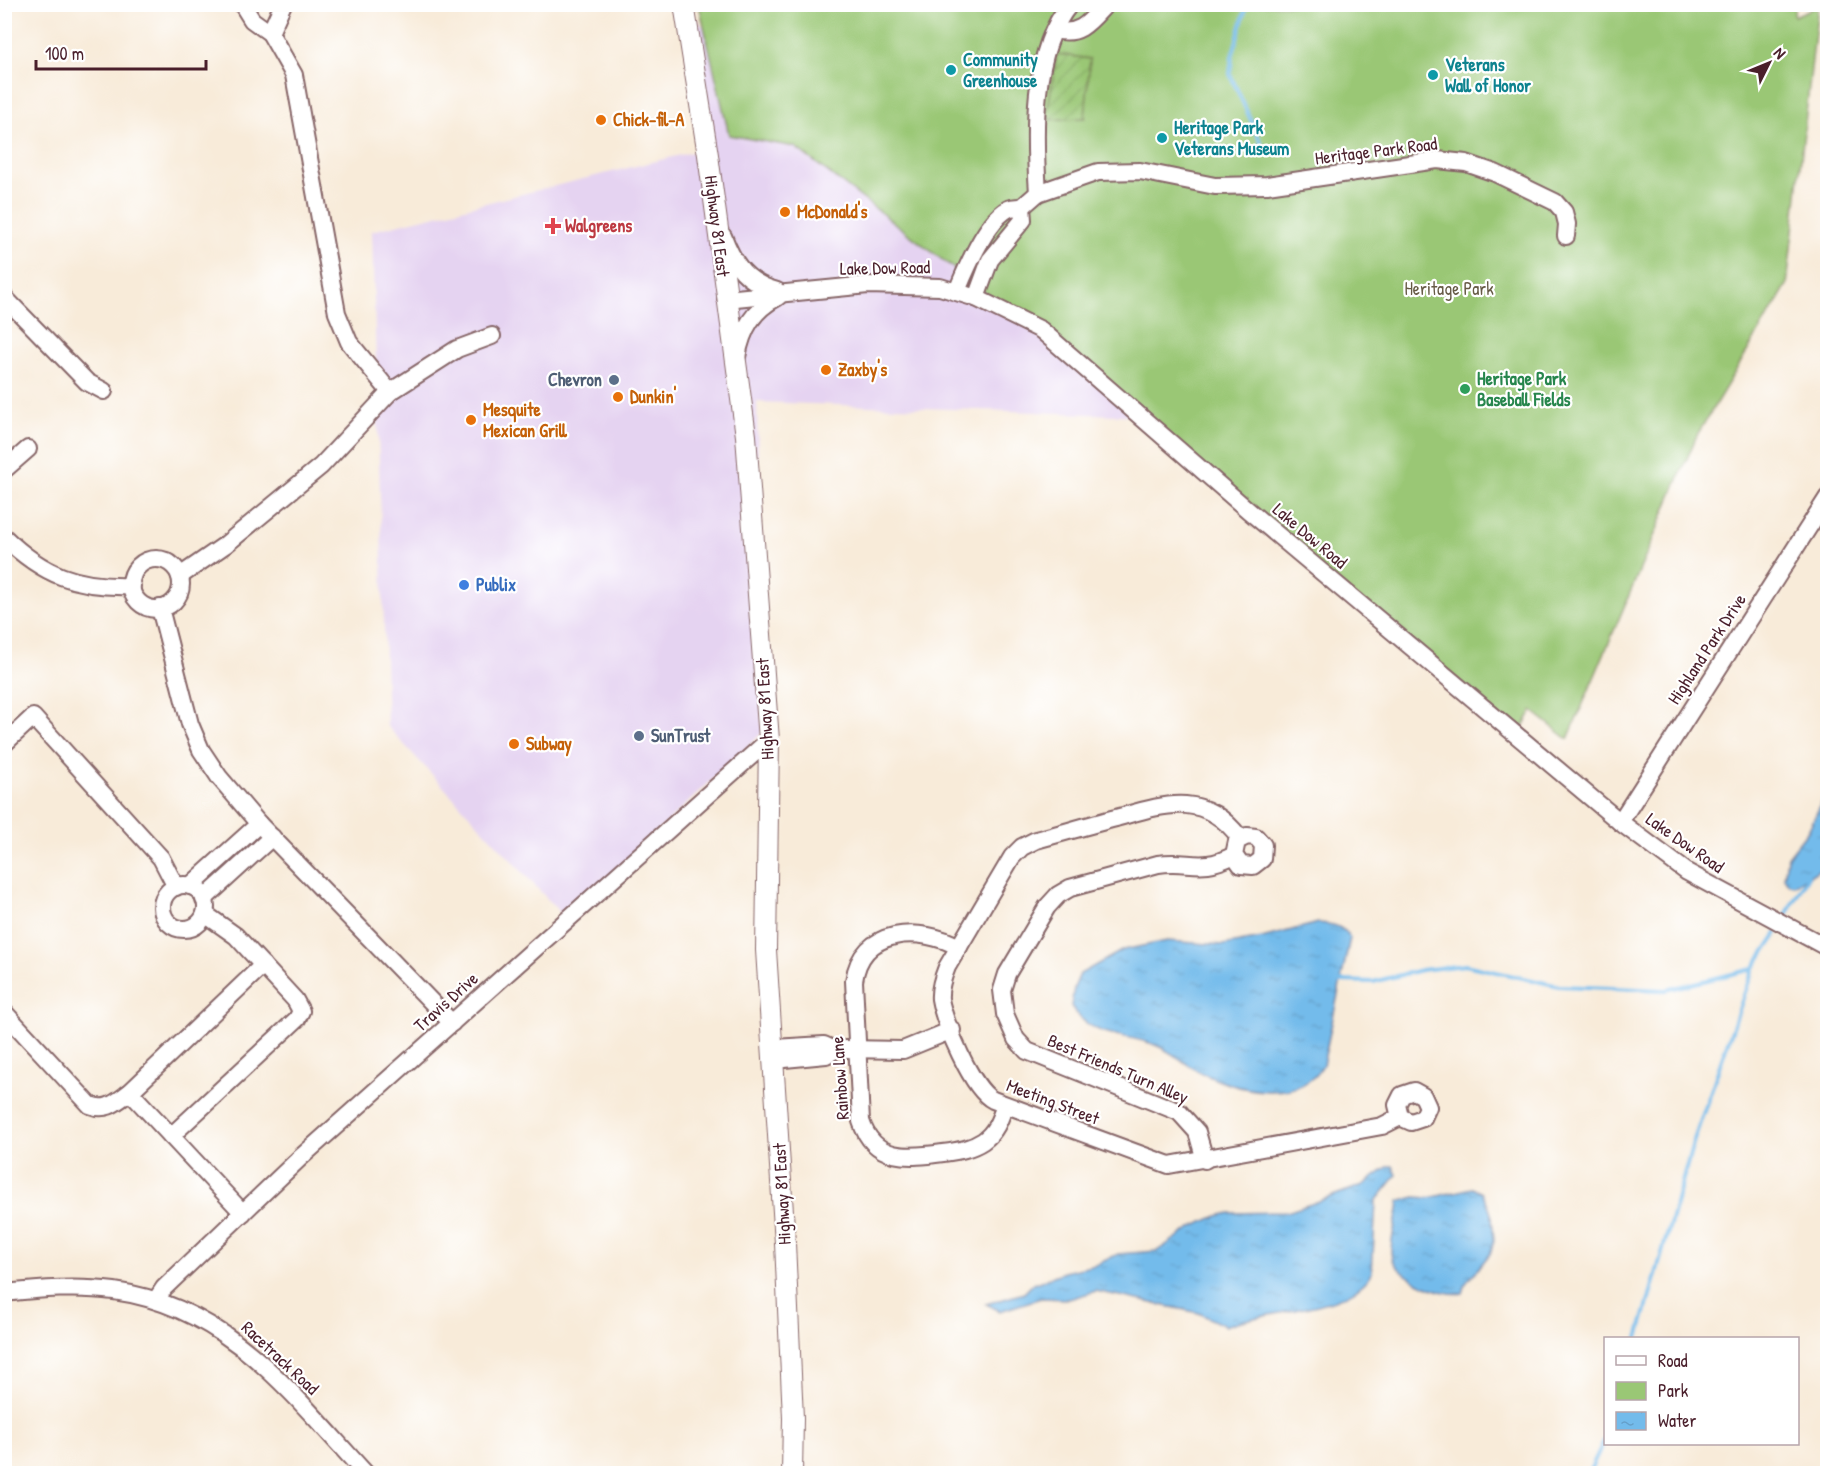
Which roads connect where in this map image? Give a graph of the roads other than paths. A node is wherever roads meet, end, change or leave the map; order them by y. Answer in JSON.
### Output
{"nodes":[{"id":1,"x":242,"y":4,"type":"edge"},
{"id":2,"x":283,"y":4,"type":"edge"},
{"id":3,"x":684,"y":4,"type":"edge"},
{"id":4,"x":1070,"y":4,"type":"edge"},
{"id":5,"x":1106,"y":4,"type":"edge"},
{"id":6,"x":1056,"y":30,"type":"junction"},
{"id":7,"x":270,"y":33,"type":"junction"},
{"id":8,"x":1038,"y":193,"type":"junction"},
{"id":9,"x":1022,"y":207,"type":"junction"},
{"id":10,"x":716,"y":219,"type":"junction"},
{"id":11,"x":1566,"y":236,"type":"dead end"},
{"id":12,"x":971,"y":258,"type":"junction"},
{"id":13,"x":988,"y":266,"type":"junction"},
{"id":14,"x":957,"y":291,"type":"junction"},
{"id":15,"x":784,"y":293,"type":"junction"},
{"id":16,"x":4,"y":297,"type":"edge"},
{"id":17,"x":976,"y":298,"type":"junction"},
{"id":18,"x":726,"y":299,"type":"junction"},
{"id":19,"x":492,"y":336,"type":"dead end"},
{"id":20,"x":735,"y":364,"type":"junction"},
{"id":21,"x":104,"y":391,"type":"dead end"},
{"id":22,"x":390,"y":392,"type":"junction"},
{"id":23,"x":28,"y":449,"type":"dead end"},
{"id":24,"x":4,"y":470,"type":"edge"},
{"id":25,"x":1827,"y":497,"type":"edge"},
{"id":26,"x":4,"y":537,"type":"edge"},
{"id":27,"x":180,"y":576,"type":"junction"},
{"id":28,"x":132,"y":586,"type":"junction"},
{"id":29,"x":160,"y":608,"type":"junction"},
{"id":30,"x":769,"y":740,"type":"junction"},
{"id":31,"x":4,"y":744,"type":"edge"},
{"id":32,"x":1620,"y":822,"type":"junction"},
{"id":33,"x":259,"y":824,"type":"junction"},
{"id":34,"x":272,"y":837,"type":"junction"},
{"id":35,"x":1240,"y":838,"type":"junction"},
{"id":36,"x":1234,"y":855,"type":"junction"},
{"id":37,"x":183,"y":886,"type":"junction"},
{"id":38,"x":205,"y":906,"type":"junction"},
{"id":39,"x":959,"y":947,"type":"junction"},
{"id":40,"x":1827,"y":948,"type":"edge"},
{"id":41,"x":262,"y":965,"type":"junction"},
{"id":42,"x":4,"y":1012,"type":"edge"},
{"id":43,"x":452,"y":1023,"type":"junction"},
{"id":44,"x":952,"y":1030,"type":"junction"},
{"id":45,"x":856,"y":1049,"type":"junction"},
{"id":46,"x":774,"y":1054,"type":"junction"},
{"id":47,"x":130,"y":1092,"type":"junction"},
{"id":48,"x":1005,"y":1105,"type":"junction"},
{"id":49,"x":1400,"y":1117,"type":"dead end"},
{"id":50,"x":171,"y":1136,"type":"junction"},
{"id":51,"x":1205,"y":1160,"type":"junction"},
{"id":52,"x":243,"y":1213,"type":"junction"},
{"id":53,"x":4,"y":1293,"type":"edge"},
{"id":54,"x":156,"y":1300,"type":"junction"},
{"id":55,"x":793,"y":1418,"type":"junction"},
{"id":56,"x":366,"y":1473,"type":"edge"},
{"id":57,"x":792,"y":1473,"type":"edge"},
{"id":58,"x":800,"y":1473,"type":"edge"}],
"edges":[{"from":1,"to":7,"type":"street"},
{"from":2,"to":7,"type":"street"},
{"from":3,"to":10,"type":"main road","name":"Highway 81 East"},
{"from":4,"to":6,"type":"street"},
{"from":5,"to":6,"type":"street"},
{"from":6,"to":8,"type":"street"},
{"from":7,"to":22,"type":"street"},
{"from":8,"to":9,"type":"street","name":"Heritage Park Road"},
{"from":8,"to":11,"type":"street","name":"Heritage Park Road"},
{"from":9,"to":12,"type":"street","name":"Heritage Park Road"},
{"from":9,"to":13,"type":"street","name":"Heritage Park Road"},
{"from":10,"to":15,"type":"street"},
{"from":10,"to":18,"type":"main road","name":"Highway 81 East"},
{"from":12,"to":13,"type":"street"},
{"from":12,"to":14,"type":"street","name":"Heritage Park Road"},
{"from":13,"to":17,"type":"street","name":"Heritage Park Road"},
{"from":14,"to":15,"type":"street","name":"Lake Dow Road"},
{"from":14,"to":17,"type":"street","name":"Lake Dow Road"},
{"from":15,"to":18,"type":"street","name":"Lake Dow Road"},
{"from":15,"to":20,"type":"street"},
{"from":16,"to":21,"type":"street"},
{"from":17,"to":32,"type":"street","name":"Lake Dow Road"},
{"from":18,"to":20,"type":"main road","name":"Highway 81 East"},
{"from":19,"to":22,"type":"street"},
{"from":20,"to":30,"type":"main road","name":"Highway 81 East"},
{"from":22,"to":27,"type":"street"},
{"from":23,"to":24,"type":"street"},
{"from":25,"to":32,"type":"street","name":"Highland Park Drive"},
{"from":26,"to":28,"type":"street"},
{"from":27,"to":28,"type":"street"},
{"from":27,"to":29,"type":"street"},
{"from":28,"to":29,"type":"street"},
{"from":29,"to":33,"type":"street"},
{"from":30,"to":43,"type":"street","name":"Travis Drive"},
{"from":30,"to":46,"type":"main road","name":"Highway 81 East"},
{"from":31,"to":37,"type":"street"},
{"from":32,"to":40,"type":"street","name":"Lake Dow Road"},
{"from":33,"to":34,"type":"street"},
{"from":33,"to":37,"type":"street"},
{"from":34,"to":38,"type":"street"},
{"from":34,"to":43,"type":"street"},
{"from":35,"to":36,"type":"street"},
{"from":35,"to":36,"type":"street"},
{"from":35,"to":39,"type":"street","name":"Meeting Street"},
{"from":36,"to":51,"type":"street","name":"Best Friends Turn Alley"},
{"from":37,"to":38,"type":"street"},
{"from":37,"to":38,"type":"street"},
{"from":38,"to":41,"type":"street"},
{"from":39,"to":44,"type":"street","name":"Meeting Street"},
{"from":39,"to":45,"type":"street","name":"Rainbow Lane"},
{"from":41,"to":47,"type":"street"},
{"from":41,"to":50,"type":"street"},
{"from":42,"to":47,"type":"street"},
{"from":43,"to":52,"type":"street","name":"Travis Drive"},
{"from":44,"to":45,"type":"street"},
{"from":44,"to":48,"type":"street","name":"Meeting Street"},
{"from":45,"to":46,"type":"street"},
{"from":45,"to":48,"type":"street","name":"Rainbow Lane"},
{"from":46,"to":55,"type":"main road","name":"Highway 81 East"},
{"from":47,"to":50,"type":"street"},
{"from":48,"to":51,"type":"street","name":"Meeting Street"},
{"from":49,"to":51,"type":"street","name":"Meeting Street"},
{"from":50,"to":52,"type":"street"},
{"from":52,"to":54,"type":"street","name":"Travis Drive"},
{"from":53,"to":54,"type":"street","name":"Racetrack Road"},
{"from":54,"to":56,"type":"street","name":"Racetrack Road"},
{"from":55,"to":57,"type":"main road","name":"Highway 81 East"},
{"from":55,"to":58,"type":"main road","name":"Highway 81 East"}]}
